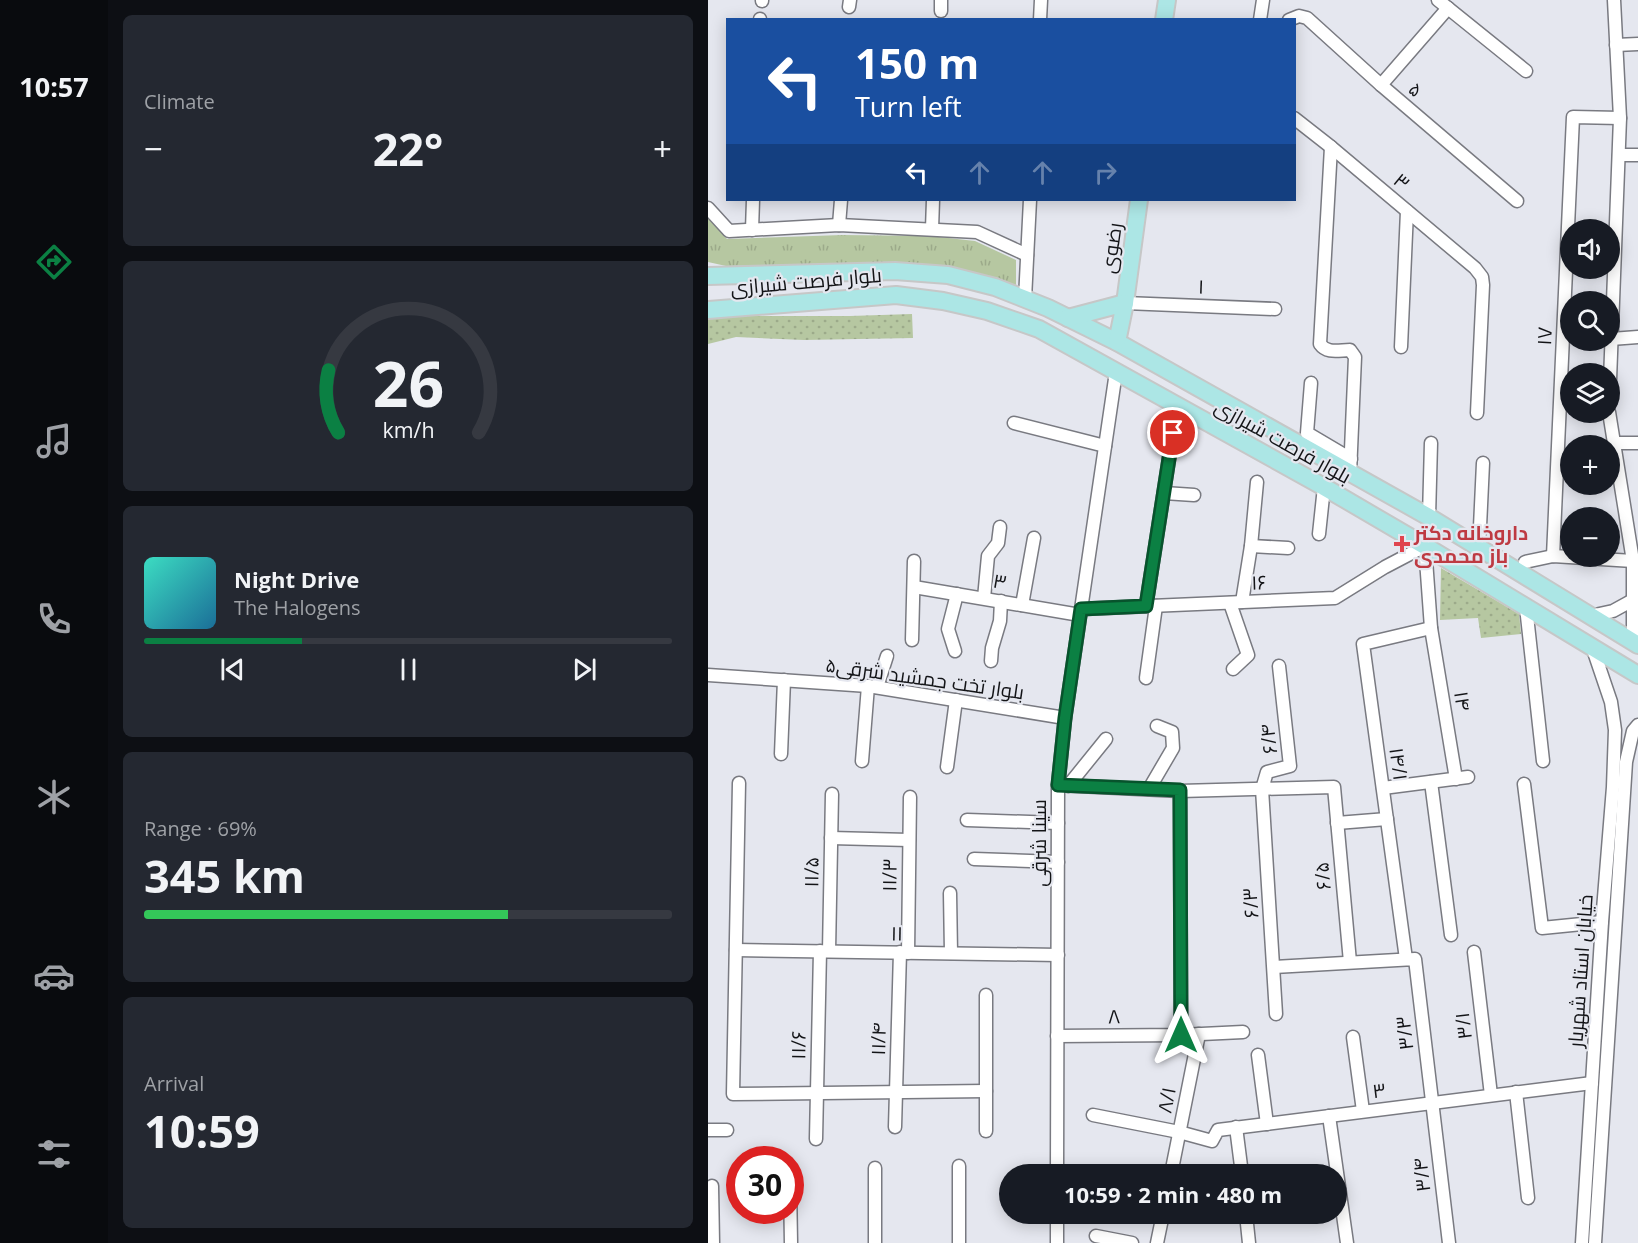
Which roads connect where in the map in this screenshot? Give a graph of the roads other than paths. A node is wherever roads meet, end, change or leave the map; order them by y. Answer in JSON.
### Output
{"nodes":[{"id":1,"x":1041,"y":0,"type":"edge"},
{"id":2,"x":1167,"y":0,"type":"edge"},
{"id":3,"x":1263,"y":0,"type":"edge"},
{"id":4,"x":1614,"y":0,"type":"edge"},
{"id":5,"x":1443,"y":4,"type":"edge"},
{"id":6,"x":1040,"y":18,"type":"edge"},
{"id":7,"x":1164,"y":18,"type":"edge"},
{"id":8,"x":1260,"y":18,"type":"edge"},
{"id":9,"x":1294,"y":18,"type":"edge"},
{"id":10,"x":1638,"y":44,"type":"edge"},
{"id":11,"x":1616,"y":45,"type":"junction"},
{"id":12,"x":1526,"y":71,"type":"dead end"},
{"id":13,"x":1381,"y":85,"type":"junction"},
{"id":14,"x":1620,"y":118,"type":"junction"},
{"id":15,"x":1296,"y":120,"type":"edge"},
{"id":16,"x":1331,"y":147,"type":"junction"},
{"id":17,"x":1638,"y":154,"type":"edge"},
{"id":18,"x":1619,"y":155,"type":"junction"},
{"id":19,"x":753,"y":201,"type":"edge"},
{"id":20,"x":841,"y":201,"type":"edge"},
{"id":21,"x":933,"y":201,"type":"edge"},
{"id":22,"x":1030,"y":201,"type":"edge"},
{"id":23,"x":1139,"y":201,"type":"edge"},
{"id":24,"x":1517,"y":201,"type":"dead end"},
{"id":25,"x":708,"y":208,"type":"edge"},
{"id":26,"x":1407,"y":211,"type":"junction"},
{"id":27,"x":839,"y":225,"type":"junction"},
{"id":28,"x":932,"y":229,"type":"junction"},
{"id":29,"x":752,"y":230,"type":"junction"},
{"id":30,"x":1027,"y":255,"type":"junction"},
{"id":31,"x":711,"y":275,"type":"edge"},
{"id":32,"x":1613,"y":291,"type":"edge"},
{"id":33,"x":1025,"y":299,"type":"junction"},
{"id":34,"x":1125,"y":303,"type":"junction"},
{"id":35,"x":1275,"y":309,"type":"dead end"},
{"id":36,"x":708,"y":310,"type":"edge"},
{"id":37,"x":1068,"y":318,"type":"junction"},
{"id":38,"x":1638,"y":337,"type":"edge"},
{"id":39,"x":1620,"y":338,"type":"edge"},
{"id":40,"x":1117,"y":342,"type":"junction"},
{"id":41,"x":1401,"y":347,"type":"dead end"},
{"id":42,"x":1116,"y":372,"type":"junction"},
{"id":43,"x":1311,"y":383,"type":"dead end"},
{"id":44,"x":1477,"y":414,"type":"dead end"},
{"id":45,"x":1014,"y":423,"type":"dead end"},
{"id":46,"x":1173,"y":433,"type":"dead end"},
{"id":47,"x":1307,"y":433,"type":"junction"},
{"id":48,"x":1431,"y":443,"type":"dead end"},
{"id":49,"x":1620,"y":443,"type":"edge"},
{"id":50,"x":1638,"y":443,"type":"edge"},
{"id":51,"x":1105,"y":446,"type":"junction"},
{"id":52,"x":1309,"y":450,"type":"junction"},
{"id":53,"x":1482,"y":463,"type":"dead end"},
{"id":54,"x":1351,"y":466,"type":"junction"},
{"id":55,"x":1620,"y":467,"type":"edge"},
{"id":56,"x":1257,"y":482,"type":"dead end"},
{"id":57,"x":1324,"y":487,"type":"junction"},
{"id":58,"x":1164,"y":493,"type":"junction"},
{"id":59,"x":1194,"y":495,"type":"dead end"},
{"id":60,"x":1429,"y":517,"type":"junction"},
{"id":61,"x":1633,"y":520,"type":"edge"},
{"id":62,"x":1000,"y":527,"type":"dead end"},
{"id":63,"x":1319,"y":534,"type":"dead end"},
{"id":64,"x":1034,"y":538,"type":"dead end"},
{"id":65,"x":1251,"y":546,"type":"junction"},
{"id":66,"x":1425,"y":546,"type":"junction"},
{"id":67,"x":1288,"y":548,"type":"dead end"},
{"id":68,"x":1479,"y":548,"type":"junction"},
{"id":69,"x":1553,"y":556,"type":"junction"},
{"id":70,"x":914,"y":561,"type":"dead end"},
{"id":71,"x":1633,"y":561,"type":"junction"},
{"id":72,"x":1525,"y":562,"type":"dead end"},
{"id":73,"x":914,"y":587,"type":"junction"},
{"id":74,"x":957,"y":594,"type":"junction"},
{"id":75,"x":984,"y":598,"type":"junction"},
{"id":76,"x":1633,"y":600,"type":"junction"},
{"id":77,"x":1001,"y":601,"type":"junction"},
{"id":78,"x":1236,"y":602,"type":"junction"},
{"id":79,"x":1022,"y":605,"type":"junction"},
{"id":80,"x":1151,"y":606,"type":"junction"},
{"id":81,"x":1527,"y":607,"type":"junction"},
{"id":82,"x":1081,"y":612,"type":"junction"},
{"id":83,"x":1590,"y":616,"type":"junction"},
{"id":84,"x":1431,"y":628,"type":"junction"},
{"id":85,"x":912,"y":640,"type":"dead end"},
{"id":86,"x":1636,"y":644,"type":"edge"},
{"id":87,"x":1593,"y":649,"type":"junction"},
{"id":88,"x":955,"y":651,"type":"dead end"},
{"id":89,"x":887,"y":656,"type":"dead end"},
{"id":90,"x":991,"y":662,"type":"dead end"},
{"id":91,"x":1279,"y":666,"type":"dead end"},
{"id":92,"x":1233,"y":669,"type":"dead end"},
{"id":93,"x":708,"y":675,"type":"edge"},
{"id":94,"x":1638,"y":675,"type":"edge"},
{"id":95,"x":1146,"y":678,"type":"dead end"},
{"id":96,"x":784,"y":680,"type":"junction"},
{"id":97,"x":873,"y":687,"type":"junction"},
{"id":98,"x":957,"y":700,"type":"junction"},
{"id":99,"x":1065,"y":718,"type":"junction"},
{"id":100,"x":1638,"y":725,"type":"edge"},
{"id":101,"x":1157,"y":726,"type":"dead end"},
{"id":102,"x":1106,"y":739,"type":"dead end"},
{"id":103,"x":780,"y":754,"type":"dead end"},
{"id":104,"x":862,"y":761,"type":"dead end"},
{"id":105,"x":1543,"y":761,"type":"dead end"},
{"id":106,"x":947,"y":767,"type":"dead end"},
{"id":107,"x":1431,"y":782,"type":"junction"},
{"id":108,"x":739,"y":783,"type":"dead end"},
{"id":109,"x":1524,"y":784,"type":"dead end"},
{"id":110,"x":1063,"y":785,"type":"junction"},
{"id":111,"x":1383,"y":788,"type":"junction"},
{"id":112,"x":1149,"y":789,"type":"junction"},
{"id":113,"x":1263,"y":789,"type":"junction"},
{"id":114,"x":1180,"y":790,"type":"junction"},
{"id":115,"x":832,"y":794,"type":"dead end"},
{"id":116,"x":910,"y":798,"type":"dead end"},
{"id":117,"x":1387,"y":819,"type":"junction"},
{"id":118,"x":967,"y":820,"type":"dead end"},
{"id":119,"x":1058,"y":823,"type":"junction"},
{"id":120,"x":1337,"y":823,"type":"junction"},
{"id":121,"x":831,"y":838,"type":"junction"},
{"id":122,"x":909,"y":840,"type":"junction"},
{"id":123,"x":974,"y":859,"type":"dead end"},
{"id":124,"x":1058,"y":862,"type":"junction"},
{"id":125,"x":950,"y":893,"type":"dead end"},
{"id":126,"x":1602,"y":922,"type":"junction"},
{"id":127,"x":1450,"y":935,"type":"dead end"},
{"id":128,"x":735,"y":950,"type":"junction"},
{"id":129,"x":824,"y":951,"type":"junction"},
{"id":130,"x":904,"y":952,"type":"junction"},
{"id":131,"x":1474,"y":952,"type":"dead end"},
{"id":132,"x":951,"y":953,"type":"junction"},
{"id":133,"x":1058,"y":955,"type":"junction"},
{"id":134,"x":1411,"y":959,"type":"junction"},
{"id":135,"x":1350,"y":963,"type":"junction"},
{"id":136,"x":1274,"y":967,"type":"junction"},
{"id":137,"x":986,"y":995,"type":"dead end"},
{"id":138,"x":1276,"y":1014,"type":"dead end"},
{"id":139,"x":1243,"y":1032,"type":"dead end"},
{"id":140,"x":1199,"y":1034,"type":"junction"},
{"id":141,"x":1181,"y":1035,"type":"junction"},
{"id":142,"x":1058,"y":1036,"type":"junction"},
{"id":143,"x":1353,"y":1037,"type":"dead end"},
{"id":144,"x":1258,"y":1055,"type":"dead end"},
{"id":145,"x":1592,"y":1083,"type":"junction"},
{"id":146,"x":986,"y":1091,"type":"junction"},
{"id":147,"x":896,"y":1092,"type":"junction"},
{"id":148,"x":1516,"y":1092,"type":"junction"},
{"id":149,"x":817,"y":1093,"type":"junction"},
{"id":150,"x":1491,"y":1095,"type":"junction"},
{"id":151,"x":1432,"y":1102,"type":"junction"},
{"id":152,"x":1363,"y":1111,"type":"junction"},
{"id":153,"x":1093,"y":1115,"type":"dead end"},
{"id":154,"x":1329,"y":1116,"type":"junction"},
{"id":155,"x":1267,"y":1124,"type":"junction"},
{"id":156,"x":895,"y":1127,"type":"dead end"},
{"id":157,"x":1236,"y":1128,"type":"junction"},
{"id":158,"x":708,"y":1130,"type":"edge"},
{"id":159,"x":727,"y":1130,"type":"dead end"},
{"id":160,"x":986,"y":1131,"type":"dead end"},
{"id":161,"x":1179,"y":1132,"type":"junction"},
{"id":162,"x":816,"y":1139,"type":"dead end"},
{"id":163,"x":1057,"y":1164,"type":"edge"},
{"id":164,"x":1173,"y":1164,"type":"edge"},
{"id":165,"x":1241,"y":1164,"type":"edge"},
{"id":166,"x":959,"y":1166,"type":"dead end"},
{"id":167,"x":875,"y":1168,"type":"dead end"},
{"id":168,"x":712,"y":1186,"type":"dead end"},
{"id":169,"x":1528,"y":1198,"type":"dead end"},
{"id":170,"x":791,"y":1224,"type":"edge"},
{"id":171,"x":1057,"y":1224,"type":"edge"},
{"id":172,"x":1161,"y":1224,"type":"edge"},
{"id":173,"x":1247,"y":1224,"type":"edge"},
{"id":174,"x":1096,"y":1236,"type":"dead end"},
{"id":175,"x":713,"y":1243,"type":"edge"},
{"id":176,"x":791,"y":1243,"type":"edge"},
{"id":177,"x":875,"y":1243,"type":"edge"},
{"id":178,"x":959,"y":1243,"type":"edge"},
{"id":179,"x":1057,"y":1243,"type":"edge"},
{"id":180,"x":1132,"y":1243,"type":"edge"},
{"id":181,"x":1157,"y":1243,"type":"edge"},
{"id":182,"x":1249,"y":1243,"type":"edge"},
{"id":183,"x":1347,"y":1243,"type":"edge"},
{"id":184,"x":1449,"y":1243,"type":"edge"},
{"id":185,"x":1582,"y":1243,"type":"edge"},
{"id":186,"x":1595,"y":1243,"type":"edge"}],
"edges":[{"from":1,"to":6,"type":"street"},
{"from":2,"to":7,"type":"main road"},
{"from":3,"to":8,"type":"street"},
{"from":4,"to":11,"type":"street"},
{"from":5,"to":12,"type":"street"},
{"from":5,"to":13,"type":"street"},
{"from":9,"to":13,"type":"street","name":"۵"},
{"from":10,"to":11,"type":"street"},
{"from":11,"to":14,"type":"street"},
{"from":13,"to":24,"type":"street","name":"۵"},
{"from":14,"to":18,"type":"street"},
{"from":14,"to":69,"type":"street","name":"۱۷"},
{"from":15,"to":16,"type":"street","name":"۳"},
{"from":16,"to":26,"type":"street","name":"۳"},
{"from":16,"to":54,"type":"street"},
{"from":17,"to":18,"type":"street"},
{"from":18,"to":32,"type":"street"},
{"from":19,"to":29,"type":"street"},
{"from":20,"to":27,"type":"street"},
{"from":21,"to":28,"type":"street"},
{"from":22,"to":30,"type":"street"},
{"from":23,"to":34,"type":"main road","name":"رضوی"},
{"from":25,"to":29,"type":"street"},
{"from":26,"to":41,"type":"street"},
{"from":26,"to":44,"type":"street","name":"۳"},
{"from":27,"to":28,"type":"street"},
{"from":27,"to":29,"type":"street"},
{"from":28,"to":30,"type":"street"},
{"from":30,"to":33,"type":"street"},
{"from":31,"to":33,"type":"main road","name":"بلوار فرصت شیرازی"},
{"from":33,"to":37,"type":"main road","name":"بلوار فرصت شیرازی"},
{"from":34,"to":35,"type":"street","name":"۱"},
{"from":34,"to":37,"type":"main road"},
{"from":34,"to":40,"type":"main road","name":"رضوی"},
{"from":36,"to":42,"type":"main road","name":"بلوار فرصت شیرازی"},
{"from":37,"to":40,"type":"main road","name":"بلوار فرصت شیرازی"},
{"from":38,"to":39,"type":"street"},
{"from":40,"to":52,"type":"main road","name":"بلوار فرصت شیرازی"},
{"from":42,"to":51,"type":"street","name":"سینا شرقی"},
{"from":42,"to":57,"type":"main road","name":"بلوار فرصت شیرازی"},
{"from":43,"to":47,"type":"street"},
{"from":45,"to":51,"type":"street"},
{"from":46,"to":58,"type":"street"},
{"from":47,"to":52,"type":"street"},
{"from":47,"to":54,"type":"street"},
{"from":48,"to":60,"type":"street"},
{"from":49,"to":50,"type":"street"},
{"from":51,"to":82,"type":"street","name":"سینا شرقی"},
{"from":52,"to":54,"type":"main road","name":"بلوار فرصت شیرازی"},
{"from":53,"to":68,"type":"street"},
{"from":54,"to":60,"type":"main road","name":"بلوار فرصت شیرازی"},
{"from":55,"to":61,"type":"street"},
{"from":56,"to":65,"type":"street"},
{"from":57,"to":63,"type":"street"},
{"from":57,"to":66,"type":"main road","name":"بلوار فرصت شیرازی"},
{"from":58,"to":59,"type":"street"},
{"from":58,"to":80,"type":"street"},
{"from":60,"to":68,"type":"main road","name":"بلوار فرصت شیرازی"},
{"from":61,"to":71,"type":"street"},
{"from":62,"to":75,"type":"street"},
{"from":64,"to":79,"type":"street"},
{"from":65,"to":67,"type":"street"},
{"from":65,"to":78,"type":"street"},
{"from":66,"to":78,"type":"street","name":"۱۶"},
{"from":66,"to":81,"type":"main road","name":"بلوار فرصت شیرازی"},
{"from":66,"to":84,"type":"street","name":"۱۴"},
{"from":68,"to":83,"type":"main road","name":"بلوار فرصت شیرازی"},
{"from":69,"to":71,"type":"street"},
{"from":69,"to":72,"type":"street"},
{"from":70,"to":73,"type":"street"},
{"from":71,"to":76,"type":"street"},
{"from":73,"to":74,"type":"street","name":"۳"},
{"from":73,"to":85,"type":"street"},
{"from":74,"to":75,"type":"street","name":"۳"},
{"from":74,"to":88,"type":"street"},
{"from":75,"to":77,"type":"street","name":"۳"},
{"from":76,"to":83,"type":"street"},
{"from":76,"to":86,"type":"street"},
{"from":77,"to":79,"type":"street","name":"۳"},
{"from":77,"to":90,"type":"street"},
{"from":78,"to":80,"type":"street","name":"۱۶"},
{"from":78,"to":92,"type":"street"},
{"from":79,"to":82,"type":"street","name":"۳"},
{"from":80,"to":82,"type":"street","name":"۱۶"},
{"from":80,"to":95,"type":"street"},
{"from":81,"to":87,"type":"main road","name":"بلوار فرصت شیرازی"},
{"from":81,"to":105,"type":"street"},
{"from":82,"to":99,"type":"street","name":"سینا شرقی"},
{"from":83,"to":86,"type":"main road","name":"بلوار فرصت شیرازی"},
{"from":84,"to":107,"type":"street","name":"۱۴"},
{"from":84,"to":111,"type":"street","name":"۱۴/۱"},
{"from":87,"to":94,"type":"main road","name":"بلوار فرصت شیرازی"},
{"from":87,"to":126,"type":"street","name":"خیابان استاد شهریار"},
{"from":89,"to":97,"type":"street"},
{"from":91,"to":113,"type":"street","name":"۶/۴"},
{"from":93,"to":96,"type":"street","name":"بلوار تخت جمشید شرقی۵"},
{"from":96,"to":97,"type":"street","name":"بلوار تخت جمشید شرقی۵"},
{"from":96,"to":103,"type":"street"},
{"from":97,"to":98,"type":"street","name":"بلوار تخت جمشید شرقی۵"},
{"from":97,"to":104,"type":"street"},
{"from":98,"to":99,"type":"street","name":"بلوار تخت جمشید شرقی۵"},
{"from":98,"to":106,"type":"street"},
{"from":99,"to":110,"type":"street","name":"سینا شرقی"},
{"from":100,"to":186,"type":"street","name":"خیابان استاد شهریار"},
{"from":101,"to":112,"type":"street"},
{"from":102,"to":110,"type":"street"},
{"from":107,"to":111,"type":"street"},
{"from":107,"to":127,"type":"street"},
{"from":108,"to":128,"type":"street"},
{"from":109,"to":126,"type":"street"},
{"from":110,"to":112,"type":"street"},
{"from":110,"to":119,"type":"street","name":"سینا شرقی"},
{"from":111,"to":117,"type":"street","name":"۱۴/۱"},
{"from":112,"to":114,"type":"street"},
{"from":113,"to":114,"type":"street"},
{"from":113,"to":120,"type":"street","name":"۶/۵"},
{"from":113,"to":136,"type":"street","name":"۶/۳"},
{"from":114,"to":141,"type":"street"},
{"from":115,"to":121,"type":"street","name":"۱۱/۵"},
{"from":116,"to":122,"type":"street","name":"۱۱/۳"},
{"from":117,"to":120,"type":"street"},
{"from":117,"to":134,"type":"street","name":"۱۴/۱"},
{"from":118,"to":119,"type":"street"},
{"from":119,"to":124,"type":"street","name":"سینا شرقی"},
{"from":120,"to":135,"type":"street","name":"۶/۵"},
{"from":121,"to":122,"type":"street"},
{"from":121,"to":129,"type":"street","name":"۱۱/۵"},
{"from":122,"to":130,"type":"street","name":"۱۱/۳"},
{"from":123,"to":124,"type":"street"},
{"from":124,"to":133,"type":"street","name":"سینا شرقی"},
{"from":125,"to":132,"type":"street"},
{"from":126,"to":145,"type":"street","name":"خیابان استاد شهریار"},
{"from":128,"to":129,"type":"street","name":"۱۱"},
{"from":128,"to":149,"type":"street"},
{"from":129,"to":130,"type":"street","name":"۱۱"},
{"from":129,"to":149,"type":"street","name":"۱۱/۶"},
{"from":130,"to":132,"type":"street","name":"۱۱"},
{"from":130,"to":147,"type":"street","name":"۱۱/۴"},
{"from":131,"to":150,"type":"street","name":"۳/۱"},
{"from":132,"to":133,"type":"street","name":"۱۱"},
{"from":133,"to":142,"type":"street","name":"سینا شرقی"},
{"from":134,"to":135,"type":"street"},
{"from":134,"to":151,"type":"street","name":"۳/۳"},
{"from":135,"to":136,"type":"street"},
{"from":136,"to":138,"type":"street","name":"۶/۳"},
{"from":137,"to":146,"type":"street"},
{"from":139,"to":140,"type":"street","name":"۸"},
{"from":140,"to":141,"type":"street","name":"۸"},
{"from":140,"to":161,"type":"street","name":"۸/۱"},
{"from":141,"to":142,"type":"street","name":"۸"},
{"from":142,"to":163,"type":"street","name":"سینا شرقی"},
{"from":143,"to":152,"type":"street"},
{"from":144,"to":155,"type":"street"},
{"from":145,"to":148,"type":"street","name":"۳"},
{"from":145,"to":185,"type":"street","name":"خیابان استاد شهریار"},
{"from":146,"to":147,"type":"street"},
{"from":146,"to":160,"type":"street"},
{"from":147,"to":149,"type":"street"},
{"from":147,"to":156,"type":"street","name":"۱۱/۴"},
{"from":148,"to":150,"type":"street","name":"۳"},
{"from":148,"to":169,"type":"street"},
{"from":149,"to":162,"type":"street","name":"۱۱/۶"},
{"from":150,"to":151,"type":"street","name":"۳"},
{"from":151,"to":152,"type":"street","name":"۳"},
{"from":151,"to":184,"type":"street","name":"۳/۴"},
{"from":152,"to":154,"type":"street","name":"۳"},
{"from":153,"to":161,"type":"street"},
{"from":154,"to":155,"type":"street","name":"۳"},
{"from":154,"to":183,"type":"street"},
{"from":155,"to":157,"type":"street","name":"۳"},
{"from":157,"to":161,"type":"street","name":"۳"},
{"from":157,"to":165,"type":"street"},
{"from":158,"to":159,"type":"street"},
{"from":161,"to":164,"type":"street","name":"۸/۱"},
{"from":166,"to":178,"type":"street"},
{"from":167,"to":177,"type":"street"},
{"from":168,"to":175,"type":"street"},
{"from":170,"to":176,"type":"street"},
{"from":171,"to":179,"type":"street"},
{"from":172,"to":181,"type":"street"},
{"from":173,"to":182,"type":"street"},
{"from":174,"to":180,"type":"street"}]}
